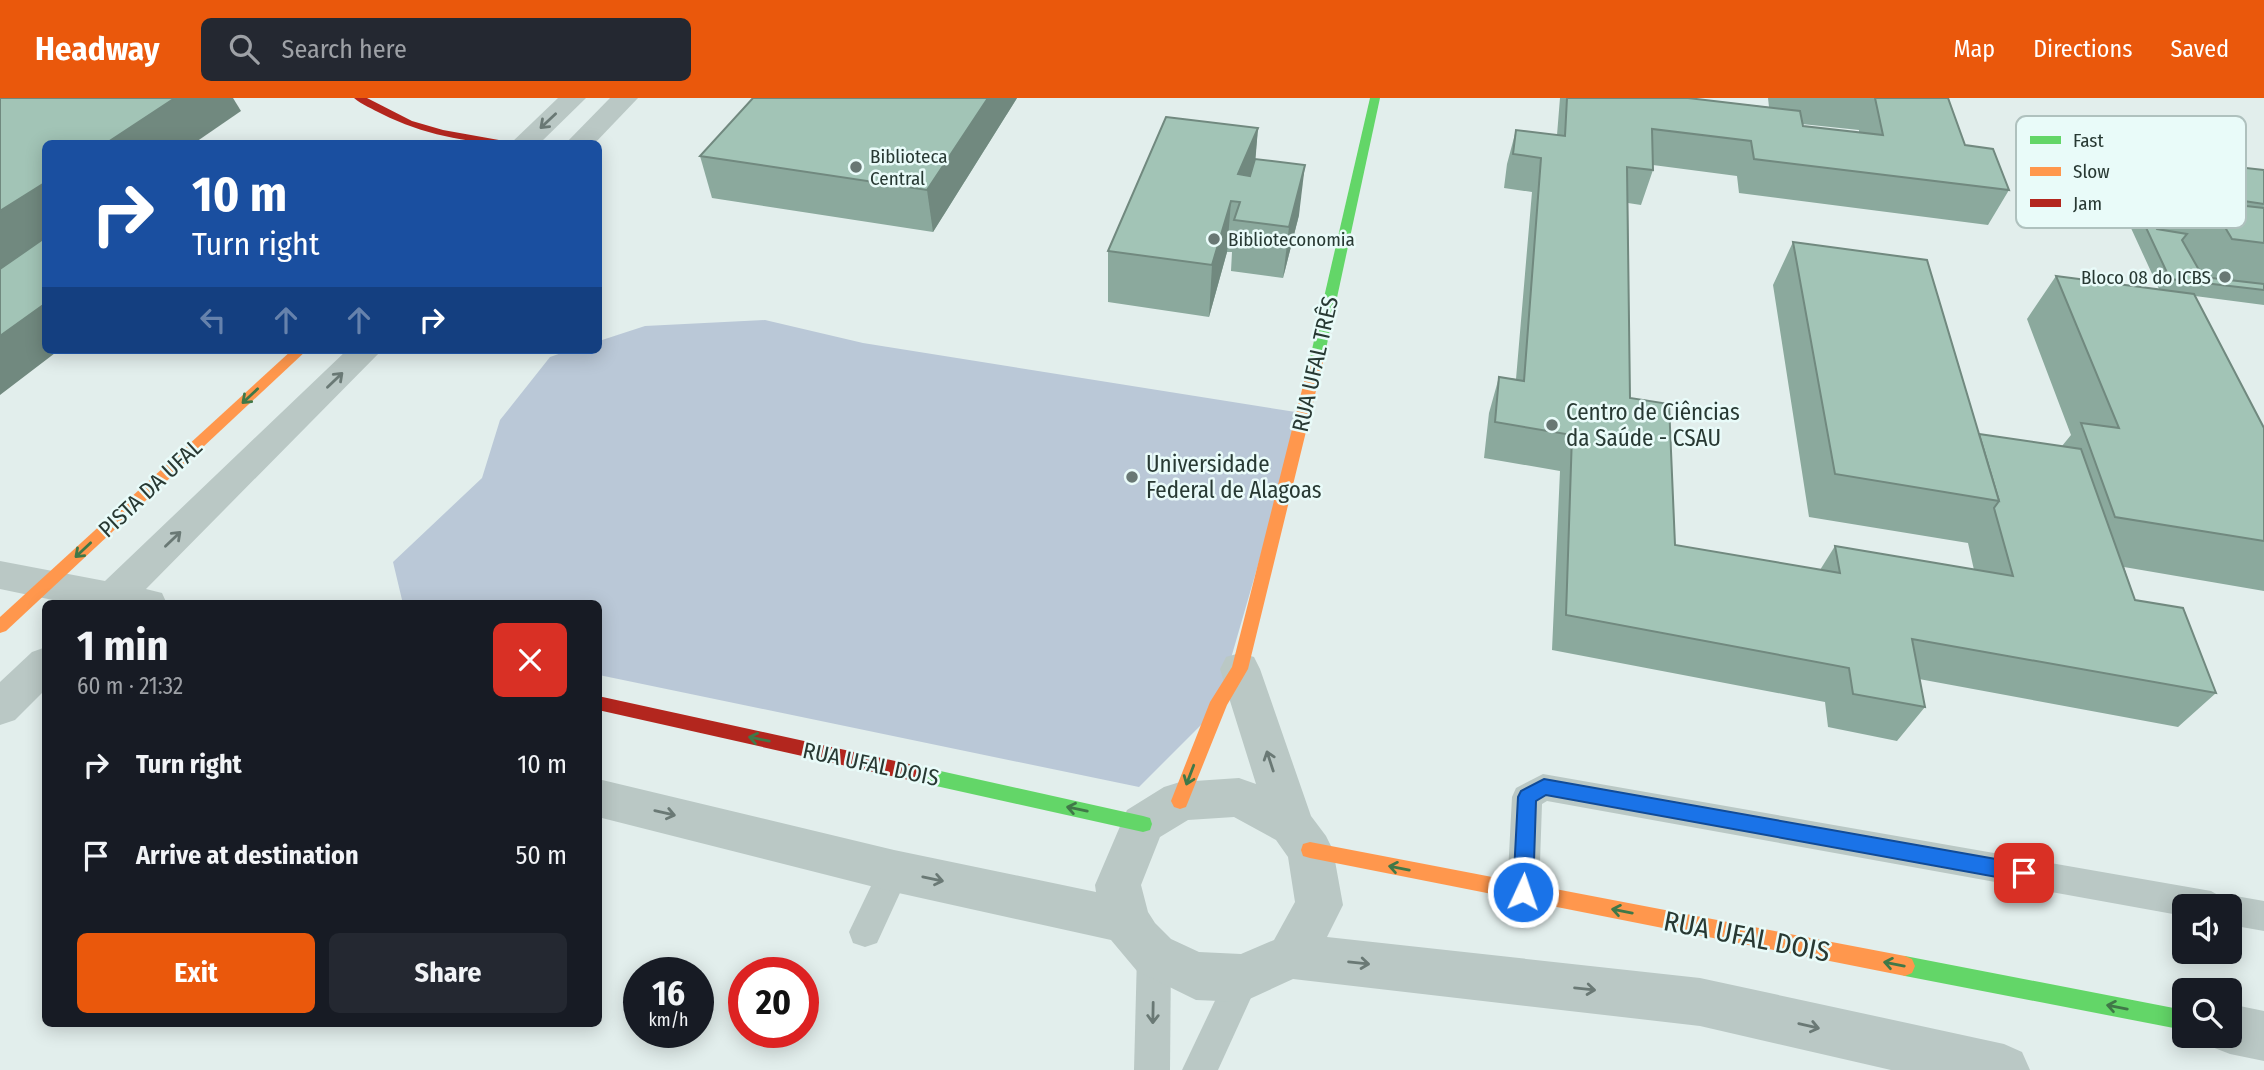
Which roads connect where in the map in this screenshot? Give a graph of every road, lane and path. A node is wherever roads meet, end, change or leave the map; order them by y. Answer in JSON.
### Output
{"nodes":[{"id":1,"x":359,"y":98,"type":"edge"},
{"id":2,"x":573,"y":98,"type":"edge"},
{"id":3,"x":625,"y":98,"type":"edge"},
{"id":4,"x":1375,"y":98,"type":"edge"},
{"id":5,"x":489,"y":140,"type":"edge"},
{"id":6,"x":527,"y":140,"type":"edge"},
{"id":7,"x":582,"y":140,"type":"edge"},
{"id":8,"x":296,"y":354,"type":"edge"},
{"id":9,"x":362,"y":354,"type":"edge"},
{"id":10,"x":0,"y":575,"type":"edge"},
{"id":11,"x":47,"y":583,"type":"junction"},
{"id":12,"x":119,"y":600,"type":"edge"},
{"id":13,"x":124,"y":600,"type":"edge"},
{"id":14,"x":0,"y":627,"type":"edge"},
{"id":15,"x":1240,"y":670,"type":"junction"},
{"id":16,"x":31,"y":671,"type":"edge"},
{"id":17,"x":602,"y":705,"type":"edge"},
{"id":18,"x":0,"y":708,"type":"edge"},
{"id":19,"x":602,"y":799,"type":"edge"},
{"id":20,"x":1162,"y":812,"type":"junction"},
{"id":21,"x":1301,"y":838,"type":"junction"},
{"id":22,"x":894,"y":871,"type":"junction"},
{"id":23,"x":1523,"y":892,"type":"junction"},
{"id":24,"x":2172,"y":899,"type":"edge"},
{"id":25,"x":2242,"y":912,"type":"edge"},
{"id":26,"x":2264,"y":916,"type":"edge"},
{"id":27,"x":1126,"y":920,"type":"junction"},
{"id":28,"x":865,"y":932,"type":"dead end"},
{"id":29,"x":1154,"y":955,"type":"junction"},
{"id":30,"x":1291,"y":956,"type":"junction"},
{"id":31,"x":1243,"y":978,"type":"junction"},
{"id":32,"x":2172,"y":1018,"type":"edge"},
{"id":33,"x":2242,"y":1031,"type":"edge"},
{"id":34,"x":2264,"y":1036,"type":"edge"},
{"id":35,"x":1152,"y":1070,"type":"edge"},
{"id":36,"x":1200,"y":1070,"type":"edge"},
{"id":37,"x":2004,"y":1070,"type":"edge"}],
"edges":[{"from":1,"to":5,"type":"street"},
{"from":2,"to":6,"type":"street","one_way":true},
{"from":3,"to":7,"type":"street"},
{"from":4,"to":15,"type":"street","name":"RUA UFAL TRÊS"},
{"from":8,"to":11,"type":"street","name":"PISTA DA UFAL","one_way":true},
{"from":13,"to":9,"type":"street","one_way":true},
{"from":10,"to":11,"type":"street"},
{"from":11,"to":12,"type":"street"},
{"from":11,"to":14,"type":"street","name":"PISTA DA UFAL"},
{"from":15,"to":20,"type":"street","name":"RUA UFAL TRÊS","one_way":true},
{"from":21,"to":15,"type":"street","one_way":true},
{"from":16,"to":18,"type":"street"},
{"from":20,"to":17,"type":"street","name":"RUA UFAL DOIS","one_way":true},
{"from":19,"to":22,"type":"street","one_way":true},
{"from":20,"to":21,"type":"street"},
{"from":20,"to":27,"type":"street"},
{"from":23,"to":21,"type":"street","name":"RUA UFAL DOIS","one_way":true},
{"from":21,"to":30,"type":"street"},
{"from":22,"to":27,"type":"street","one_way":true},
{"from":22,"to":28,"type":"lane"},
{"from":23,"to":24,"type":"lane"},
{"from":32,"to":23,"type":"street","name":"RUA UFAL DOIS","one_way":true},
{"from":25,"to":26,"type":"lane"},
{"from":27,"to":29,"type":"street"},
{"from":29,"to":31,"type":"street"},
{"from":29,"to":35,"type":"lane","one_way":true},
{"from":30,"to":31,"type":"street"},
{"from":30,"to":37,"type":"street","one_way":true},
{"from":31,"to":36,"type":"lane"},
{"from":33,"to":34,"type":"street"}]}
